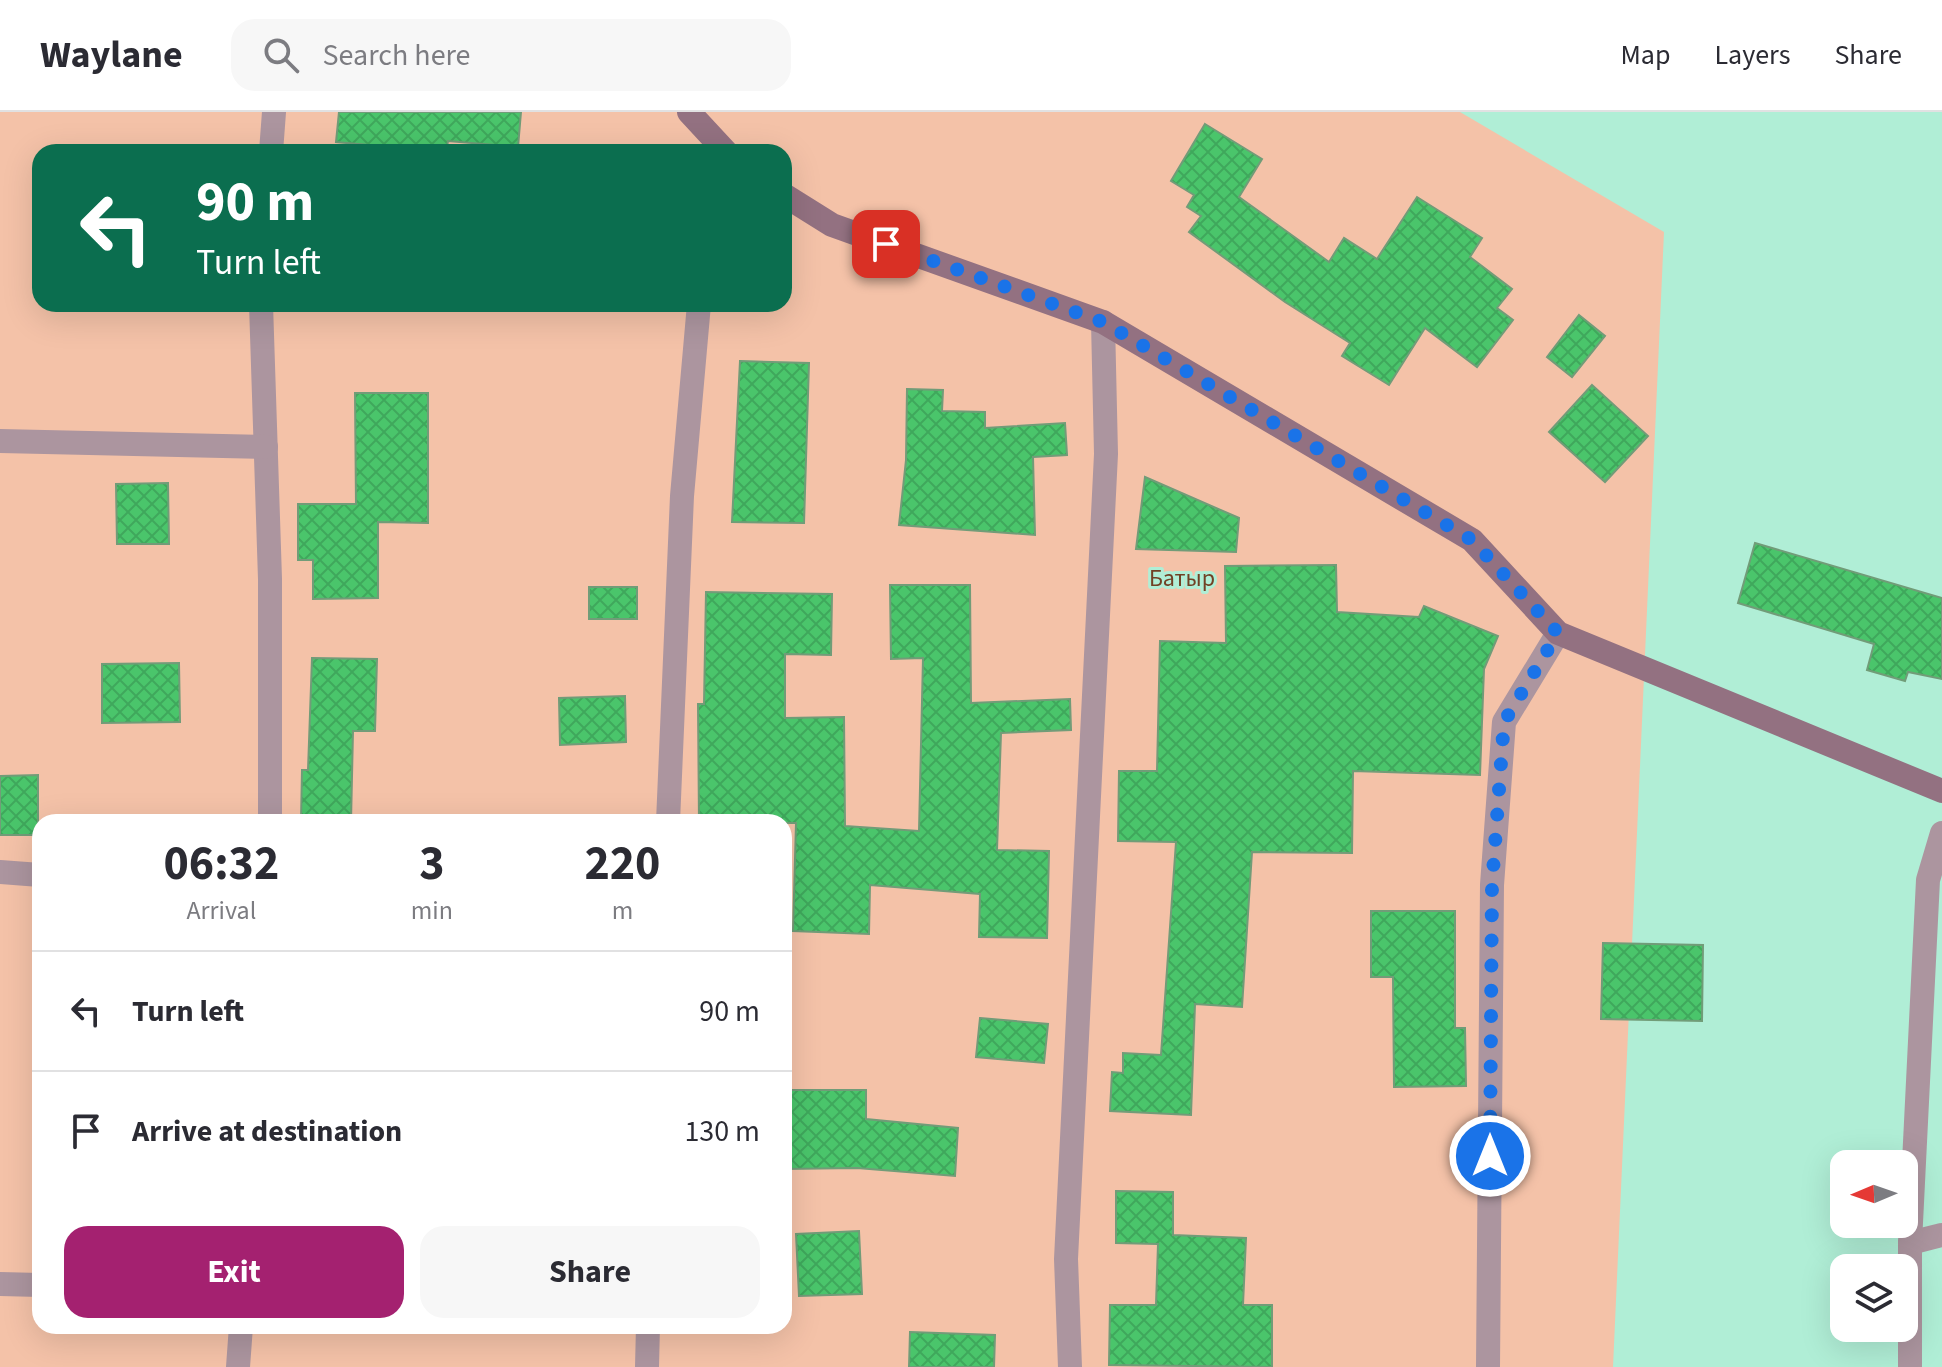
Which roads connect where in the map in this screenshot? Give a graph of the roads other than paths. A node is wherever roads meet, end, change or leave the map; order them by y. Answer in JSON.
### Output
{"nodes":[{"id":1,"x":274,"y":112,"type":"edge"},
{"id":2,"x":689,"y":112,"type":"edge"},
{"id":3,"x":272,"y":144,"type":"edge"},
{"id":4,"x":719,"y":144,"type":"edge"},
{"id":5,"x":792,"y":200,"type":"edge"},
{"id":6,"x":261,"y":312,"type":"edge"},
{"id":7,"x":698,"y":312,"type":"edge"},
{"id":8,"x":1103,"y":322,"type":"junction"},
{"id":9,"x":0,"y":441,"type":"edge"},
{"id":10,"x":266,"y":447,"type":"junction"},
{"id":11,"x":1558,"y":633,"type":"junction"},
{"id":12,"x":1942,"y":791,"type":"edge"},
{"id":13,"x":267,"y":814,"type":"edge"},
{"id":14,"x":668,"y":814,"type":"edge"},
{"id":15,"x":1942,"y":833,"type":"edge"},
{"id":16,"x":0,"y":872,"type":"edge"},
{"id":17,"x":32,"y":874,"type":"edge"},
{"id":18,"x":1942,"y":1235,"type":"edge"},
{"id":19,"x":1910,"y":1243,"type":"junction"},
{"id":20,"x":0,"y":1284,"type":"edge"},
{"id":21,"x":32,"y":1285,"type":"edge"},
{"id":22,"x":240,"y":1334,"type":"edge"},
{"id":23,"x":648,"y":1334,"type":"edge"},
{"id":24,"x":238,"y":1367,"type":"edge"},
{"id":25,"x":647,"y":1367,"type":"edge"},
{"id":26,"x":1070,"y":1367,"type":"edge"},
{"id":27,"x":1488,"y":1367,"type":"edge"},
{"id":28,"x":1910,"y":1367,"type":"edge"}],
"edges":[{"from":1,"to":3,"type":"street"},
{"from":2,"to":4,"type":"street"},
{"from":5,"to":8,"type":"street"},
{"from":6,"to":10,"type":"street"},
{"from":7,"to":14,"type":"street"},
{"from":8,"to":11,"type":"street"},
{"from":8,"to":26,"type":"street"},
{"from":9,"to":10,"type":"street"},
{"from":10,"to":13,"type":"street"},
{"from":11,"to":12,"type":"street"},
{"from":11,"to":27,"type":"street"},
{"from":15,"to":19,"type":"street"},
{"from":16,"to":17,"type":"street"},
{"from":18,"to":19,"type":"street"},
{"from":19,"to":28,"type":"street"},
{"from":20,"to":21,"type":"street"},
{"from":22,"to":24,"type":"street"},
{"from":23,"to":25,"type":"street"}]}
